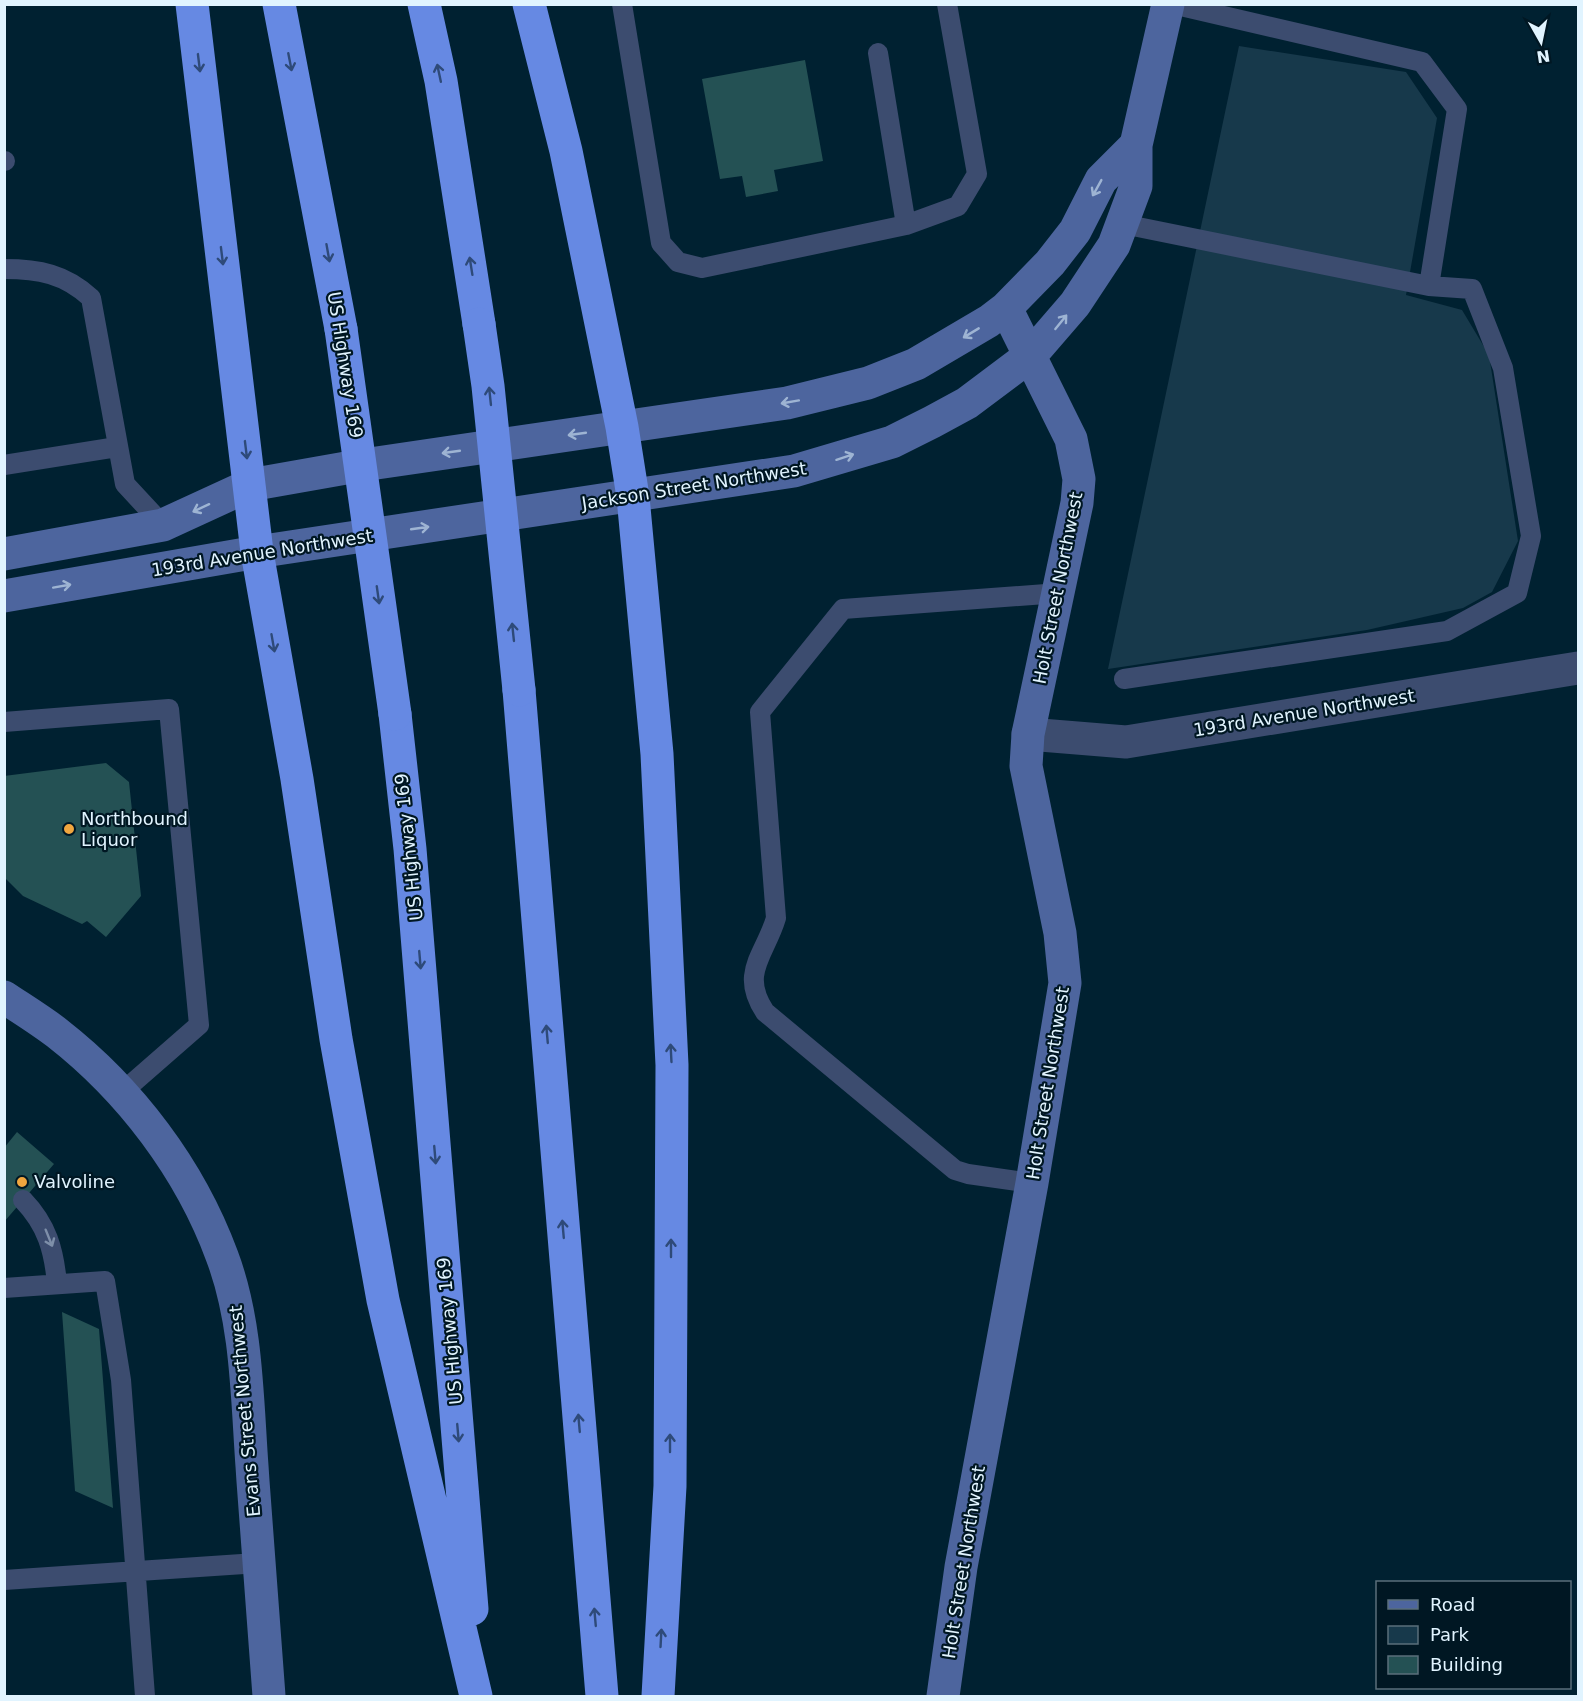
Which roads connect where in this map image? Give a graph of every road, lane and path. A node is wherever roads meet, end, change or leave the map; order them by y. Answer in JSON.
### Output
{"nodes":[{"id":1,"x":192,"y":4,"type":"edge"},
{"id":2,"x":279,"y":4,"type":"edge"},
{"id":3,"x":424,"y":4,"type":"edge"},
{"id":4,"x":529,"y":4,"type":"edge"},
{"id":5,"x":622,"y":4,"type":"edge"},
{"id":6,"x":947,"y":4,"type":"edge"},
{"id":7,"x":1170,"y":4,"type":"edge"},
{"id":8,"x":878,"y":53,"type":"dead end"},
{"id":9,"x":1137,"y":145,"type":"junction"},
{"id":10,"x":1123,"y":224,"type":"junction"},
{"id":11,"x":906,"y":225,"type":"junction"},
{"id":12,"x":4,"y":268,"type":"edge"},
{"id":13,"x":1429,"y":286,"type":"junction"},
{"id":14,"x":1006,"y":308,"type":"junction"},
{"id":15,"x":1031,"y":355,"type":"junction"},
{"id":16,"x":621,"y":427,"type":"junction"},
{"id":17,"x":117,"y":447,"type":"junction"},
{"id":18,"x":4,"y":465,"type":"edge"},
{"id":19,"x":250,"y":485,"type":"junction"},
{"id":20,"x":633,"y":497,"type":"junction"},
{"id":21,"x":519,"y":514,"type":"joint"},
{"id":22,"x":163,"y":525,"type":"junction"},
{"id":23,"x":257,"y":552,"type":"junction"},
{"id":24,"x":4,"y":554,"type":"edge"},
{"id":25,"x":1059,"y":593,"type":"junction"},
{"id":26,"x":4,"y":596,"type":"edge"},
{"id":27,"x":1578,"y":668,"type":"edge"},
{"id":28,"x":1124,"y":679,"type":"dead end"},
{"id":29,"x":4,"y":722,"type":"edge"},
{"id":30,"x":1028,"y":734,"type":"junction"},
{"id":31,"x":4,"y":997,"type":"edge"},
{"id":32,"x":120,"y":1094,"type":"junction"},
{"id":33,"x":1032,"y":1183,"type":"junction"},
{"id":34,"x":23,"y":1200,"type":"dead end"},
{"id":35,"x":57,"y":1284,"type":"junction"},
{"id":36,"x":4,"y":1288,"type":"edge"},
{"id":37,"x":258,"y":1563,"type":"junction"},
{"id":38,"x":135,"y":1571,"type":"junction"},
{"id":39,"x":4,"y":1580,"type":"edge"},
{"id":40,"x":145,"y":1696,"type":"edge"},
{"id":41,"x":269,"y":1696,"type":"edge"},
{"id":42,"x":478,"y":1696,"type":"edge"},
{"id":43,"x":602,"y":1696,"type":"edge"},
{"id":44,"x":658,"y":1696,"type":"edge"},
{"id":45,"x":943,"y":1696,"type":"edge"}],
"edges":[{"from":1,"to":19,"type":"highway","one_way":true},
{"from":2,"to":42,"type":"highway","name":"US Highway 169","one_way":true,"bridge":true},
{"from":43,"to":3,"type":"highway","one_way":true,"bridge":true},
{"from":4,"to":16,"type":"highway"},
{"from":5,"to":11,"type":"lane"},
{"from":6,"to":11,"type":"lane"},
{"from":7,"to":9,"type":"street","name":"Jackson Street Northwest"},
{"from":7,"to":13,"type":"lane"},
{"from":8,"to":11,"type":"lane"},
{"from":9,"to":10,"type":"street","name":"Jackson Street Northwest"},
{"from":9,"to":14,"type":"street","one_way":true},
{"from":10,"to":13,"type":"lane"},
{"from":15,"to":10,"type":"street","name":"Jackson Street Northwest","one_way":true},
{"from":12,"to":17,"type":"lane"},
{"from":13,"to":28,"type":"lane"},
{"from":14,"to":15,"type":"street","name":"Holt Street Northwest"},
{"from":14,"to":16,"type":"street","one_way":true},
{"from":20,"to":15,"type":"street","name":"Jackson Street Northwest","one_way":true},
{"from":15,"to":25,"type":"street","name":"Holt Street Northwest"},
{"from":16,"to":19,"type":"street","one_way":true},
{"from":16,"to":20,"type":"highway"},
{"from":17,"to":18,"type":"lane"},
{"from":17,"to":22,"type":"lane"},
{"from":19,"to":22,"type":"street","one_way":true},
{"from":19,"to":23,"type":"highway"},
{"from":20,"to":21,"type":"street","name":"Jackson Street Northwest"},
{"from":44,"to":20,"type":"highway","one_way":true},
{"from":23,"to":21,"type":"street","name":"193rd Avenue Northwest","one_way":true},
{"from":22,"to":24,"type":"street"},
{"from":26,"to":23,"type":"street","name":"193rd Avenue Northwest","one_way":true},
{"from":23,"to":42,"type":"highway","one_way":true},
{"from":25,"to":30,"type":"street","name":"Holt Street Northwest"},
{"from":25,"to":33,"type":"lane"},
{"from":27,"to":30,"type":"street","name":"193rd Avenue Northwest"},
{"from":29,"to":32,"type":"lane"},
{"from":30,"to":33,"type":"street","name":"Holt Street Northwest"},
{"from":31,"to":32,"type":"street","name":"Evans Street Northwest"},
{"from":32,"to":37,"type":"street","name":"Evans Street Northwest"},
{"from":33,"to":45,"type":"street","name":"Holt Street Northwest"},
{"from":34,"to":35,"type":"lane","one_way":true},
{"from":35,"to":36,"type":"lane"},
{"from":35,"to":38,"type":"lane"},
{"from":37,"to":38,"type":"lane"},
{"from":37,"to":41,"type":"street","name":"Evans Street Northwest"},
{"from":38,"to":39,"type":"lane"},
{"from":38,"to":40,"type":"lane"}]}
